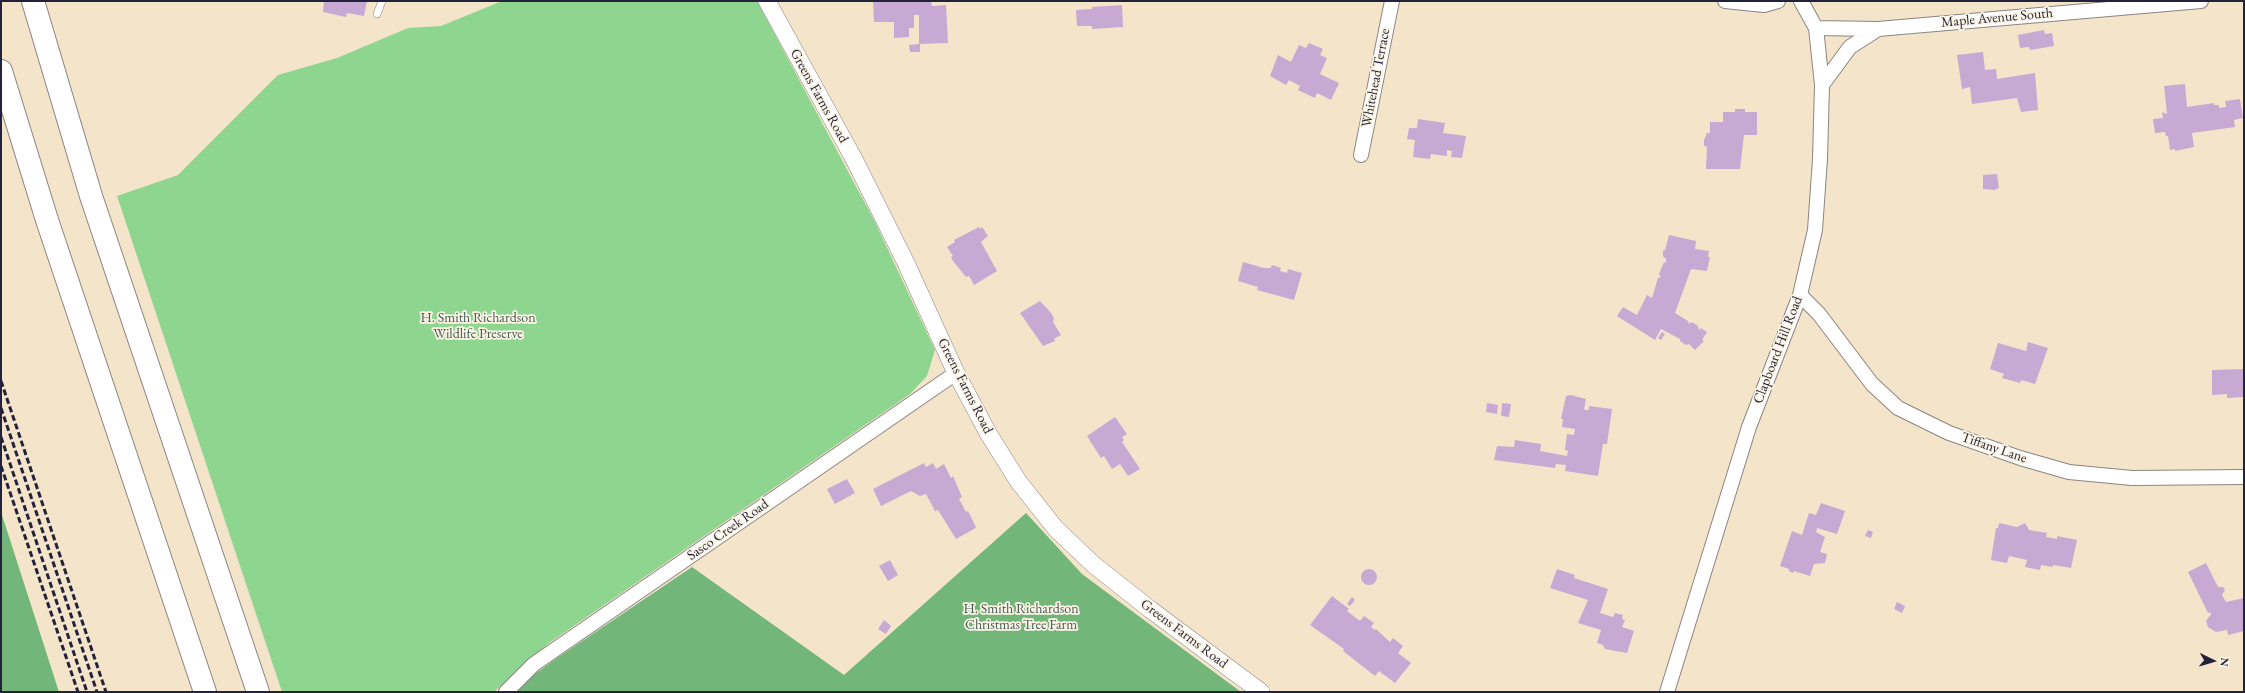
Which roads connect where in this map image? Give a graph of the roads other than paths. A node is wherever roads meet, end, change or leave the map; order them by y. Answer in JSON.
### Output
{"nodes":[{"id":1,"x":33,"y":1,"type":"edge"},
{"id":2,"x":382,"y":1,"type":"edge"},
{"id":3,"x":767,"y":1,"type":"edge"},
{"id":4,"x":1392,"y":1,"type":"edge"},
{"id":5,"x":1725,"y":1,"type":"edge"},
{"id":6,"x":1778,"y":1,"type":"edge"},
{"id":7,"x":1801,"y":1,"type":"edge"},
{"id":8,"x":2201,"y":1,"type":"edge"},
{"id":9,"x":378,"y":14,"type":"dead end"},
{"id":10,"x":1816,"y":28,"type":"junction"},
{"id":11,"x":1878,"y":29,"type":"junction"},
{"id":12,"x":1,"y":72,"type":"edge"},
{"id":13,"x":1822,"y":85,"type":"junction"},
{"id":14,"x":1361,"y":155,"type":"dead end"},
{"id":15,"x":1800,"y":295,"type":"junction"},
{"id":16,"x":956,"y":374,"type":"junction"},
{"id":17,"x":2244,"y":477,"type":"edge"},
{"id":18,"x":205,"y":692,"type":"edge"},
{"id":19,"x":258,"y":692,"type":"edge"},
{"id":20,"x":506,"y":692,"type":"edge"},
{"id":21,"x":1261,"y":692,"type":"edge"},
{"id":22,"x":1667,"y":692,"type":"edge"}],
"edges":[{"from":1,"to":19,"type":"highway"},
{"from":2,"to":9,"type":"lane"},
{"from":3,"to":16,"type":"street","name":"Greens Farms Road"},
{"from":4,"to":14,"type":"street","name":"Whitehead Terrace"},
{"from":5,"to":6,"type":"street"},
{"from":7,"to":10,"type":"street","name":"Clapboard Hill Road"},
{"from":8,"to":11,"type":"street","name":"Maple Avenue South"},
{"from":10,"to":11,"type":"street","name":"Maple Avenue South"},
{"from":10,"to":13,"type":"street","name":"Clapboard Hill Road"},
{"from":11,"to":13,"type":"street"},
{"from":12,"to":18,"type":"highway"},
{"from":13,"to":15,"type":"street","name":"Clapboard Hill Road"},
{"from":15,"to":17,"type":"street","name":"Tiffany Lane"},
{"from":15,"to":22,"type":"street","name":"Clapboard Hill Road"},
{"from":16,"to":20,"type":"street","name":"Sasco Creek Road"},
{"from":16,"to":21,"type":"street","name":"Greens Farms Road"}]}
